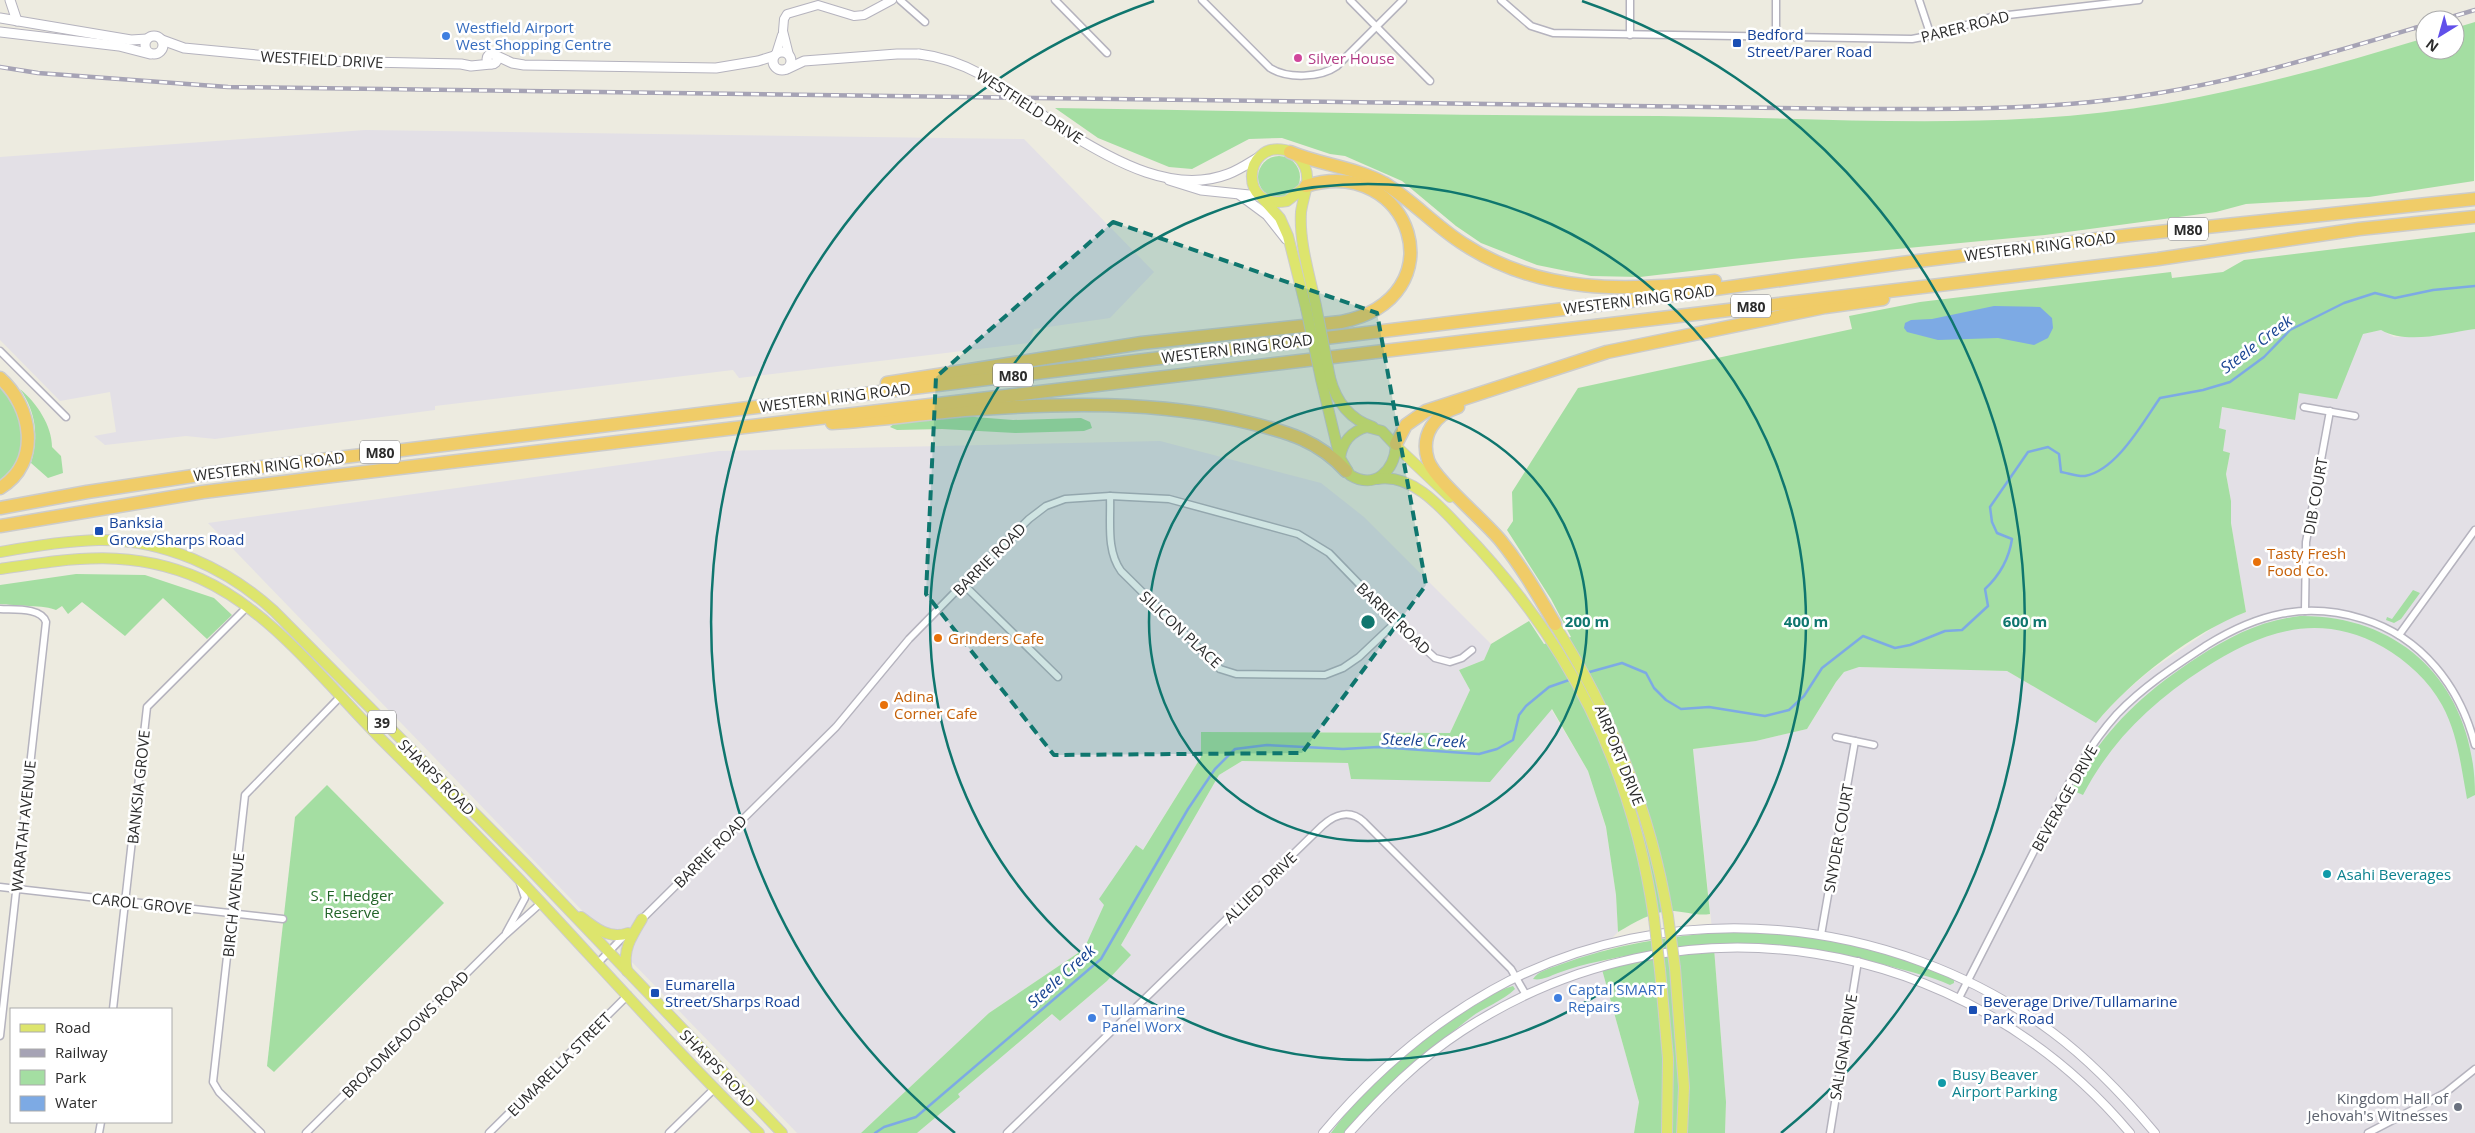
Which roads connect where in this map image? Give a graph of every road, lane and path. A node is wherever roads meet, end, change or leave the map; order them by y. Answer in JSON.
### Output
{"nodes":[{"id":1,"x":10,"y":0,"type":"edge"},
{"id":2,"x":884,"y":0,"type":"edge"},
{"id":3,"x":892,"y":0,"type":"edge"},
{"id":4,"x":900,"y":0,"type":"edge"},
{"id":5,"x":1055,"y":0,"type":"edge"},
{"id":6,"x":1202,"y":0,"type":"edge"},
{"id":7,"x":1350,"y":0,"type":"edge"},
{"id":8,"x":1403,"y":0,"type":"edge"},
{"id":9,"x":1501,"y":0,"type":"edge"},
{"id":10,"x":1630,"y":0,"type":"edge"},
{"id":11,"x":1776,"y":0,"type":"edge"},
{"id":12,"x":1919,"y":0,"type":"edge"},
{"id":13,"x":2139,"y":0,"type":"edge"},
{"id":14,"x":905,"y":2,"type":"edge"},
{"id":15,"x":878,"y":9,"type":"junction"},
{"id":16,"x":0,"y":18,"type":"edge"},
{"id":17,"x":16,"y":20,"type":"junction"},
{"id":18,"x":925,"y":22,"type":"dead end"},
{"id":19,"x":1376,"y":27,"type":"junction"},
{"id":20,"x":783,"y":31,"type":"junction"},
{"id":21,"x":0,"y":32,"type":"edge"},
{"id":22,"x":1630,"y":35,"type":"junction"},
{"id":23,"x":1931,"y":36,"type":"junction"},
{"id":24,"x":1776,"y":37,"type":"junction"},
{"id":25,"x":147,"y":39,"type":"junction"},
{"id":26,"x":162,"y":40,"type":"junction"},
{"id":27,"x":184,"y":48,"type":"junction"},
{"id":28,"x":1107,"y":53,"type":"dead end"},
{"id":29,"x":153,"y":54,"type":"junction"},
{"id":30,"x":775,"y":55,"type":"junction"},
{"id":31,"x":789,"y":55,"type":"junction"},
{"id":32,"x":758,"y":61,"type":"junction"},
{"id":33,"x":804,"y":62,"type":"junction"},
{"id":34,"x":782,"y":69,"type":"junction"},
{"id":35,"x":1430,"y":81,"type":"dead end"},
{"id":36,"x":1290,"y":152,"type":"junction"},
{"id":37,"x":1261,"y":156,"type":"junction"},
{"id":38,"x":1162,"y":177,"type":"junction"},
{"id":39,"x":1306,"y":187,"type":"junction"},
{"id":40,"x":1239,"y":194,"type":"junction"},
{"id":41,"x":1260,"y":196,"type":"junction"},
{"id":42,"x":2475,"y":199,"type":"edge"},
{"id":43,"x":2472,"y":218,"type":"edge"},
{"id":44,"x":1292,"y":250,"type":"junction"},
{"id":45,"x":2158,"y":259,"type":"junction"},
{"id":46,"x":1902,"y":263,"type":"junction"},
{"id":47,"x":1311,"y":307,"type":"junction"},
{"id":48,"x":0,"y":351,"type":"edge"},
{"id":49,"x":1532,"y":376,"type":"junction"},
{"id":50,"x":0,"y":378,"type":"edge"},
{"id":51,"x":1325,"y":378,"type":"junction"},
{"id":52,"x":761,"y":406,"type":"junction"},
{"id":53,"x":2304,"y":407,"type":"dead end"},
{"id":54,"x":2330,"y":411,"type":"junction"},
{"id":55,"x":66,"y":416,"type":"dead end"},
{"id":56,"x":2355,"y":416,"type":"dead end"},
{"id":57,"x":1373,"y":427,"type":"junction"},
{"id":58,"x":719,"y":429,"type":"junction"},
{"id":59,"x":1396,"y":445,"type":"junction"},
{"id":60,"x":1340,"y":458,"type":"junction"},
{"id":61,"x":1346,"y":471,"type":"junction"},
{"id":62,"x":1377,"y":479,"type":"junction"},
{"id":63,"x":0,"y":488,"type":"edge"},
{"id":64,"x":87,"y":492,"type":"junction"},
{"id":65,"x":1110,"y":496,"type":"junction"},
{"id":66,"x":0,"y":502,"type":"edge"},
{"id":67,"x":0,"y":508,"type":"edge"},
{"id":68,"x":0,"y":526,"type":"edge"},
{"id":69,"x":2475,"y":530,"type":"edge"},
{"id":70,"x":136,"y":543,"type":"junction"},
{"id":71,"x":0,"y":552,"type":"edge"},
{"id":72,"x":132,"y":558,"type":"junction"},
{"id":73,"x":0,"y":569,"type":"edge"},
{"id":74,"x":963,"y":584,"type":"junction"},
{"id":75,"x":248,"y":606,"type":"junction"},
{"id":76,"x":0,"y":608,"type":"edge"},
{"id":77,"x":2305,"y":610,"type":"junction"},
{"id":78,"x":1396,"y":622,"type":"junction"},
{"id":79,"x":1555,"y":624,"type":"junction"},
{"id":80,"x":2399,"y":635,"type":"junction"},
{"id":81,"x":1558,"y":638,"type":"junction"},
{"id":82,"x":1472,"y":650,"type":"dead end"},
{"id":83,"x":1058,"y":677,"type":"dead end"},
{"id":84,"x":340,"y":697,"type":"junction"},
{"id":85,"x":1595,"y":705,"type":"junction"},
{"id":86,"x":1836,"y":737,"type":"dead end"},
{"id":87,"x":1855,"y":741,"type":"junction"},
{"id":88,"x":1874,"y":745,"type":"dead end"},
{"id":89,"x":2475,"y":745,"type":"edge"},
{"id":90,"x":527,"y":866,"type":"junction"},
{"id":91,"x":517,"y":877,"type":"junction"},
{"id":92,"x":0,"y":887,"type":"edge"},
{"id":93,"x":16,"y":889,"type":"junction"},
{"id":94,"x":559,"y":900,"type":"junction"},
{"id":95,"x":126,"y":902,"type":"junction"},
{"id":96,"x":541,"y":903,"type":"junction"},
{"id":97,"x":232,"y":913,"type":"junction"},
{"id":98,"x":283,"y":919,"type":"dead end"},
{"id":99,"x":642,"y":919,"type":"junction"},
{"id":100,"x":628,"y":933,"type":"junction"},
{"id":101,"x":1820,"y":934,"type":"junction"},
{"id":102,"x":504,"y":936,"type":"junction"},
{"id":103,"x":608,"y":952,"type":"junction"},
{"id":104,"x":1858,"y":962,"type":"junction"},
{"id":105,"x":598,"y":963,"type":"junction"},
{"id":106,"x":627,"y":972,"type":"junction"},
{"id":107,"x":1518,"y":978,"type":"junction"},
{"id":108,"x":1968,"y":981,"type":"junction"},
{"id":109,"x":628,"y":995,"type":"junction"},
{"id":110,"x":1526,"y":995,"type":"junction"},
{"id":111,"x":1959,"y":998,"type":"junction"},
{"id":112,"x":114,"y":1008,"type":"edge"},
{"id":113,"x":0,"y":1036,"type":"edge"},
{"id":114,"x":2475,"y":1069,"type":"edge"},
{"id":115,"x":715,"y":1088,"type":"junction"},
{"id":116,"x":757,"y":1108,"type":"junction"},
{"id":117,"x":746,"y":1120,"type":"junction"},
{"id":118,"x":261,"y":1133,"type":"edge"},
{"id":119,"x":306,"y":1133,"type":"edge"},
{"id":120,"x":489,"y":1133,"type":"edge"},
{"id":121,"x":669,"y":1133,"type":"edge"},
{"id":122,"x":760,"y":1133,"type":"edge"},
{"id":123,"x":782,"y":1133,"type":"edge"},
{"id":124,"x":1007,"y":1133,"type":"edge"},
{"id":125,"x":1323,"y":1133,"type":"edge"},
{"id":126,"x":1349,"y":1133,"type":"edge"},
{"id":127,"x":1667,"y":1133,"type":"edge"},
{"id":128,"x":1682,"y":1133,"type":"edge"},
{"id":129,"x":1830,"y":1133,"type":"edge"},
{"id":130,"x":2130,"y":1133,"type":"edge"},
{"id":131,"x":2155,"y":1133,"type":"edge"},
{"id":132,"x":2368,"y":1133,"type":"edge"}],
"edges":[{"from":1,"to":17,"type":"main road"},
{"from":2,"to":15,"type":"street"},
{"from":3,"to":15,"type":"street"},
{"from":4,"to":14,"type":"street"},
{"from":5,"to":28,"type":"street"},
{"from":6,"to":19,"type":"street"},
{"from":7,"to":19,"type":"street"},
{"from":8,"to":19,"type":"street"},
{"from":9,"to":22,"type":"street","name":"PARER ROAD"},
{"from":10,"to":22,"type":"street"},
{"from":11,"to":24,"type":"street"},
{"from":12,"to":23,"type":"street"},
{"from":13,"to":23,"type":"street","name":"PARER ROAD"},
{"from":14,"to":18,"type":"street"},
{"from":15,"to":20,"type":"street"},
{"from":16,"to":17,"type":"main road"},
{"from":17,"to":25,"type":"main road"},
{"from":19,"to":35,"type":"street"},
{"from":20,"to":30,"type":"street"},
{"from":20,"to":31,"type":"street"},
{"from":21,"to":29,"type":"main road","name":"WESTFIELD DRIVE"},
{"from":22,"to":24,"type":"street","name":"PARER ROAD"},
{"from":23,"to":24,"type":"street","name":"PARER ROAD"},
{"from":25,"to":26,"type":"main road"},
{"from":25,"to":29,"type":"main road"},
{"from":26,"to":27,"type":"main road","name":"WESTFIELD DRIVE"},
{"from":26,"to":29,"type":"main road"},
{"from":27,"to":29,"type":"main road","name":"WESTFIELD DRIVE"},
{"from":27,"to":32,"type":"main road","name":"WESTFIELD DRIVE"},
{"from":30,"to":31,"type":"main road"},
{"from":30,"to":32,"type":"main road","name":"WESTFIELD DRIVE"},
{"from":30,"to":34,"type":"main road"},
{"from":31,"to":33,"type":"main road","name":"WESTFIELD DRIVE"},
{"from":31,"to":34,"type":"main road"},
{"from":32,"to":34,"type":"main road"},
{"from":33,"to":34,"type":"main road","name":"WESTFIELD DRIVE"},
{"from":33,"to":38,"type":"main road","name":"WESTFIELD DRIVE","bridge":true},
{"from":36,"to":37,"type":"main road"},
{"from":36,"to":39,"type":"main road"},
{"from":36,"to":46,"type":"highway"},
{"from":37,"to":38,"type":"main road","name":"WESTFIELD DRIVE"},
{"from":37,"to":41,"type":"main road"},
{"from":38,"to":40,"type":"main road","name":"WESTFIELD DRIVE"},
{"from":39,"to":41,"type":"main road"},
{"from":39,"to":47,"type":"main road"},
{"from":39,"to":52,"type":"highway"},
{"from":40,"to":41,"type":"main road","name":"WESTFIELD DRIVE"},
{"from":40,"to":44,"type":"main road"},
{"from":41,"to":44,"type":"main road"},
{"from":42,"to":46,"type":"highway","name":"WESTERN RING ROAD","number":"M80"},
{"from":43,"to":45,"type":"highway","name":"WESTERN RING ROAD","number":"M80"},
{"from":44,"to":47,"type":"main road"},
{"from":45,"to":49,"type":"highway"},
{"from":45,"to":58,"type":"highway","name":"WESTERN RING ROAD","number":"M80"},
{"from":46,"to":52,"type":"highway","name":"WESTERN RING ROAD","number":"M80"},
{"from":47,"to":51,"type":"main road","bridge":true},
{"from":48,"to":55,"type":"street"},
{"from":49,"to":59,"type":"highway"},
{"from":49,"to":79,"type":"highway"},
{"from":50,"to":63,"type":"highway"},
{"from":51,"to":57,"type":"main road"},
{"from":51,"to":60,"type":"main road"},
{"from":52,"to":64,"type":"highway","name":"WESTERN RING ROAD","number":"M80"},
{"from":53,"to":54,"type":"street"},
{"from":54,"to":56,"type":"street"},
{"from":54,"to":77,"type":"street","name":"DIB COURT"},
{"from":57,"to":59,"type":"main road"},
{"from":57,"to":60,"type":"main road"},
{"from":58,"to":61,"type":"highway"},
{"from":58,"to":68,"type":"highway","name":"WESTERN RING ROAD","number":"M80"},
{"from":59,"to":62,"type":"main road"},
{"from":59,"to":79,"type":"main road","name":"AIRPORT DRIVE"},
{"from":60,"to":61,"type":"main road"},
{"from":61,"to":62,"type":"main road"},
{"from":62,"to":81,"type":"main road","name":"AIRPORT DRIVE"},
{"from":64,"to":66,"type":"highway"},
{"from":64,"to":67,"type":"highway","name":"WESTERN RING ROAD","number":"M80"},
{"from":65,"to":74,"type":"street","name":"BARRIE ROAD"},
{"from":65,"to":78,"type":"street","name":"BARRIE ROAD"},
{"from":65,"to":78,"type":"street","name":"SILICON PLACE"},
{"from":69,"to":80,"type":"street"},
{"from":70,"to":71,"type":"main road","name":"SHARPS ROAD","number":"39"},
{"from":70,"to":72,"type":"main road"},
{"from":70,"to":90,"type":"main road","name":"SHARPS ROAD","number":"39"},
{"from":72,"to":73,"type":"main road","name":"SHARPS ROAD","number":"39"},
{"from":72,"to":75,"type":"main road","name":"SHARPS ROAD","number":"39"},
{"from":74,"to":83,"type":"street"},
{"from":74,"to":99,"type":"street","name":"BARRIE ROAD"},
{"from":75,"to":84,"type":"main road","name":"SHARPS ROAD","number":"39"},
{"from":75,"to":95,"type":"street","name":"BANKSIA GROVE"},
{"from":76,"to":93,"type":"street","name":"WARATAH AVENUE"},
{"from":77,"to":80,"type":"street","name":"BEVERAGE DRIVE"},
{"from":77,"to":108,"type":"street","name":"BEVERAGE DRIVE"},
{"from":78,"to":82,"type":"street","name":"BARRIE ROAD"},
{"from":79,"to":81,"type":"main road","name":"AIRPORT DRIVE"},
{"from":80,"to":89,"type":"street","name":"BEVERAGE DRIVE"},
{"from":81,"to":85,"type":"main road","name":"AIRPORT DRIVE"},
{"from":84,"to":91,"type":"main road","name":"SHARPS ROAD","number":"39"},
{"from":84,"to":97,"type":"street","name":"BIRCH AVENUE"},
{"from":85,"to":127,"type":"main road","name":"AIRPORT DRIVE","bridge":true},
{"from":85,"to":128,"type":"main road","name":"AIRPORT DRIVE","bridge":true},
{"from":86,"to":87,"type":"street"},
{"from":87,"to":88,"type":"street"},
{"from":87,"to":101,"type":"street","name":"SNYDER COURT"},
{"from":90,"to":94,"type":"main road","name":"SHARPS ROAD","number":"39"},
{"from":90,"to":96,"type":"main road"},
{"from":91,"to":96,"type":"main road","name":"SHARPS ROAD","number":"39"},
{"from":91,"to":102,"type":"street","name":"BROADMEADOWS ROAD"},
{"from":92,"to":93,"type":"street","name":"CAROL GROVE"},
{"from":93,"to":95,"type":"street","name":"CAROL GROVE"},
{"from":93,"to":113,"type":"street","name":"WARATAH AVENUE"},
{"from":94,"to":100,"type":"main road"},
{"from":94,"to":103,"type":"main road","name":"SHARPS ROAD","number":"39"},
{"from":95,"to":97,"type":"street","name":"CAROL GROVE"},
{"from":95,"to":112,"type":"street","name":"BANKSIA GROVE"},
{"from":96,"to":102,"type":"street","name":"BROADMEADOWS ROAD"},
{"from":96,"to":105,"type":"main road","name":"SHARPS ROAD","number":"39"},
{"from":97,"to":98,"type":"street","name":"CAROL GROVE"},
{"from":97,"to":118,"type":"street","name":"BIRCH AVENUE"},
{"from":99,"to":100,"type":"street","name":"BARRIE ROAD"},
{"from":99,"to":106,"type":"main road"},
{"from":100,"to":103,"type":"street","name":"BARRIE ROAD"},
{"from":101,"to":107,"type":"street"},
{"from":101,"to":108,"type":"street"},
{"from":102,"to":119,"type":"street","name":"BROADMEADOWS ROAD"},
{"from":103,"to":105,"type":"street","name":"BARRIE ROAD"},
{"from":103,"to":106,"type":"main road","name":"SHARPS ROAD","number":"39"},
{"from":104,"to":110,"type":"street"},
{"from":104,"to":111,"type":"street"},
{"from":104,"to":129,"type":"street","name":"SALIGNA DRIVE"},
{"from":105,"to":109,"type":"main road","name":"SHARPS ROAD","number":"39"},
{"from":106,"to":116,"type":"main road","name":"SHARPS ROAD","number":"39"},
{"from":107,"to":110,"type":"street","name":"ALLIED DRIVE"},
{"from":107,"to":124,"type":"street","name":"ALLIED DRIVE"},
{"from":107,"to":125,"type":"street"},
{"from":108,"to":111,"type":"street","name":"BEVERAGE DRIVE"},
{"from":108,"to":131,"type":"street"},
{"from":109,"to":115,"type":"main road","name":"SHARPS ROAD","number":"39"},
{"from":109,"to":120,"type":"street","name":"EUMARELLA STREET"},
{"from":110,"to":126,"type":"street"},
{"from":111,"to":130,"type":"street"},
{"from":114,"to":132,"type":"street"},
{"from":115,"to":117,"type":"main road","name":"SHARPS ROAD","number":"39"},
{"from":115,"to":121,"type":"street"},
{"from":116,"to":117,"type":"main road"},
{"from":116,"to":123,"type":"main road","name":"SHARPS ROAD","number":"39"},
{"from":117,"to":122,"type":"main road","name":"SHARPS ROAD","number":"39"}]}
